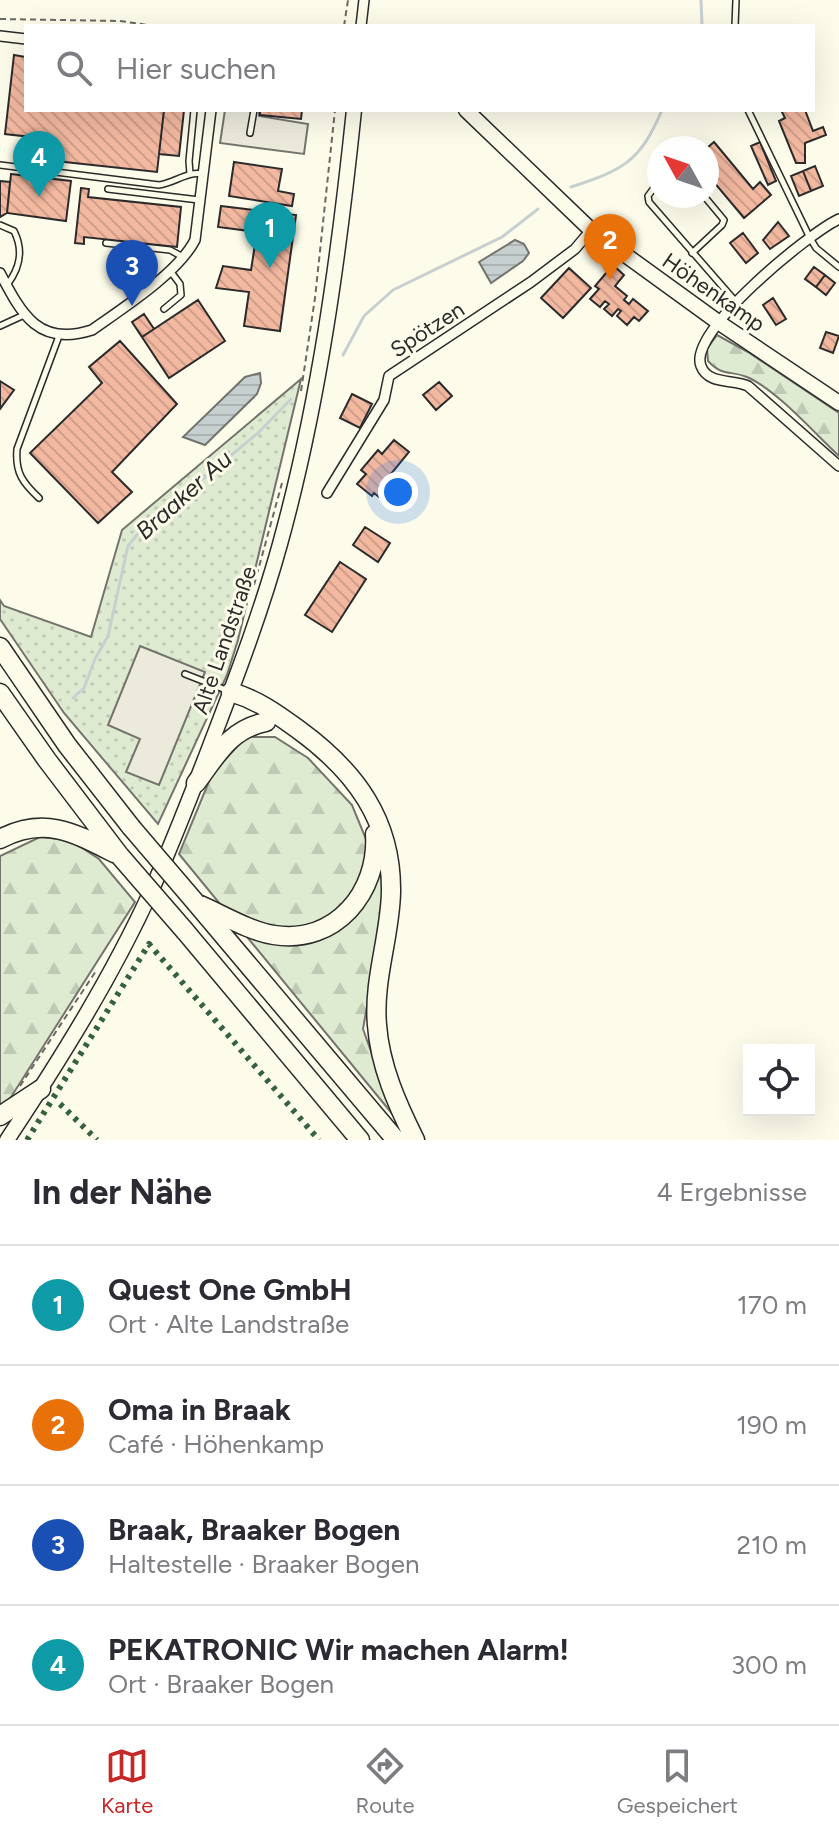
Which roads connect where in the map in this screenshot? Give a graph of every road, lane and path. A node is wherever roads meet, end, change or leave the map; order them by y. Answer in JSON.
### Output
{"nodes":[{"id":1,"x":348,"y":0,"type":"edge"},
{"id":2,"x":364,"y":0,"type":"edge"},
{"id":3,"x":736,"y":0,"type":"edge"},
{"id":4,"x":0,"y":19,"type":"edge"},
{"id":5,"x":141,"y":24,"type":"edge"},
{"id":6,"x":344,"y":24,"type":"edge"},
{"id":7,"x":361,"y":24,"type":"edge"},
{"id":8,"x":735,"y":24,"type":"edge"},
{"id":9,"x":0,"y":36,"type":"edge"},
{"id":10,"x":24,"y":39,"type":"edge"},
{"id":11,"x":194,"y":112,"type":"edge"},
{"id":12,"x":211,"y":112,"type":"edge"},
{"id":13,"x":254,"y":112,"type":"edge"},
{"id":14,"x":335,"y":112,"type":"edge"},
{"id":15,"x":354,"y":112,"type":"edge"},
{"id":16,"x":364,"y":112,"type":"edge"},
{"id":17,"x":468,"y":112,"type":"edge"},
{"id":18,"x":749,"y":112,"type":"edge"},
{"id":19,"x":250,"y":133,"type":"dead end"},
{"id":20,"x":350,"y":145,"type":"junction"},
{"id":21,"x":0,"y":165,"type":"edge"},
{"id":22,"x":190,"y":174,"type":"junction"},
{"id":23,"x":203,"y":174,"type":"junction"},
{"id":24,"x":108,"y":189,"type":"dead end"},
{"id":25,"x":200,"y":200,"type":"junction"},
{"id":26,"x":654,"y":208,"type":"edge"},
{"id":27,"x":714,"y":208,"type":"edge"},
{"id":28,"x":839,"y":219,"type":"edge"},
{"id":29,"x":0,"y":225,"type":"edge"},
{"id":30,"x":591,"y":230,"type":"junction"},
{"id":31,"x":810,"y":238,"type":"junction"},
{"id":32,"x":106,"y":243,"type":"dead end"},
{"id":33,"x":692,"y":253,"type":"junction"},
{"id":34,"x":184,"y":258,"type":"junction"},
{"id":35,"x":839,"y":267,"type":"edge"},
{"id":36,"x":171,"y":271,"type":"junction"},
{"id":37,"x":0,"y":273,"type":"edge"},
{"id":38,"x":6,"y":285,"type":"junction"},
{"id":39,"x":736,"y":302,"type":"junction"},
{"id":40,"x":164,"y":309,"type":"dead end"},
{"id":41,"x":24,"y":314,"type":"junction"},
{"id":42,"x":718,"y":322,"type":"junction"},
{"id":43,"x":0,"y":326,"type":"edge"},
{"id":44,"x":59,"y":336,"type":"junction"},
{"id":45,"x":301,"y":396,"type":"dead end"},
{"id":46,"x":839,"y":403,"type":"edge"},
{"id":47,"x":839,"y":466,"type":"edge"},
{"id":48,"x":285,"y":470,"type":"dead end"},
{"id":49,"x":327,"y":493,"type":"dead end"},
{"id":50,"x":39,"y":498,"type":"dead end"},
{"id":51,"x":253,"y":590,"type":"dead end"},
{"id":52,"x":0,"y":647,"type":"edge"},
{"id":53,"x":185,"y":674,"type":"dead end"},
{"id":54,"x":231,"y":692,"type":"junction"},
{"id":55,"x":0,"y":693,"type":"edge"},
{"id":56,"x":266,"y":722,"type":"junction"},
{"id":57,"x":299,"y":730,"type":"junction"},
{"id":58,"x":196,"y":783,"type":"junction"},
{"id":59,"x":373,"y":815,"type":"junction"},
{"id":60,"x":0,"y":839,"type":"edge"},
{"id":61,"x":120,"y":856,"type":"junction"},
{"id":62,"x":196,"y":903,"type":"junction"},
{"id":63,"x":97,"y":970,"type":"dead end"},
{"id":64,"x":18,"y":1087,"type":"dead end"},
{"id":65,"x":41,"y":1089,"type":"junction"},
{"id":66,"x":0,"y":1116,"type":"edge"},
{"id":67,"x":7,"y":1140,"type":"edge"},
{"id":68,"x":360,"y":1140,"type":"edge"},
{"id":69,"x":396,"y":1140,"type":"edge"},
{"id":70,"x":415,"y":1140,"type":"edge"}],
"edges":[{"from":1,"to":6,"type":"path"},
{"from":2,"to":7,"type":"street"},
{"from":3,"to":8,"type":"lane"},
{"from":4,"to":5,"type":"path"},
{"from":9,"to":10,"type":"street"},
{"from":11,"to":22,"type":"lane"},
{"from":12,"to":23,"type":"street"},
{"from":13,"to":19,"type":"lane"},
{"from":14,"to":45,"type":"path"},
{"from":15,"to":20,"type":"main road","name":"Alte Landstraße"},
{"from":16,"to":20,"type":"main road"},
{"from":17,"to":30,"type":"main road","name":"Höhenkamp"},
{"from":18,"to":31,"type":"lane"},
{"from":20,"to":54,"type":"main road","name":"Alte Landstraße"},
{"from":21,"to":22,"type":"lane"},
{"from":22,"to":23,"type":"lane"},
{"from":23,"to":25,"type":"street"},
{"from":24,"to":25,"type":"lane"},
{"from":25,"to":34,"type":"street"},
{"from":26,"to":33,"type":"lane"},
{"from":27,"to":33,"type":"lane"},
{"from":28,"to":31,"type":"street"},
{"from":29,"to":38,"type":"lane"},
{"from":30,"to":42,"type":"main road","name":"Höhenkamp"},
{"from":30,"to":49,"type":"street","name":"Spötzen"},
{"from":31,"to":35,"type":"lane"},
{"from":31,"to":39,"type":"street"},
{"from":32,"to":34,"type":"lane"},
{"from":33,"to":39,"type":"lane"},
{"from":34,"to":36,"type":"street"},
{"from":36,"to":40,"type":"lane"},
{"from":36,"to":44,"type":"street"},
{"from":37,"to":38,"type":"street"},
{"from":38,"to":41,"type":"street"},
{"from":39,"to":42,"type":"street"},
{"from":41,"to":43,"type":"lane"},
{"from":41,"to":44,"type":"street"},
{"from":42,"to":46,"type":"main road","name":"Höhenkamp"},
{"from":42,"to":47,"type":"street"},
{"from":44,"to":50,"type":"lane"},
{"from":48,"to":51,"type":"path"},
{"from":52,"to":62,"type":"highway","bridge":true},
{"from":53,"to":54,"type":"lane"},
{"from":54,"to":56,"type":"highway"},
{"from":54,"to":57,"type":"highway"},
{"from":54,"to":58,"type":"main road","name":"Alte Landstraße"},
{"from":55,"to":61,"type":"highway"},
{"from":56,"to":57,"type":"highway"},
{"from":56,"to":58,"type":"highway"},
{"from":57,"to":59,"type":"highway"},
{"from":58,"to":65,"type":"main road","name":"Alte Landstraße"},
{"from":59,"to":62,"type":"highway"},
{"from":59,"to":70,"type":"highway"},
{"from":60,"to":61,"type":"highway"},
{"from":61,"to":68,"type":"highway","bridge":true},
{"from":62,"to":69,"type":"highway"},
{"from":63,"to":64,"type":"path"},
{"from":65,"to":66,"type":"highway"},
{"from":65,"to":67,"type":"main road","name":"Alte Landstraße"}]}
